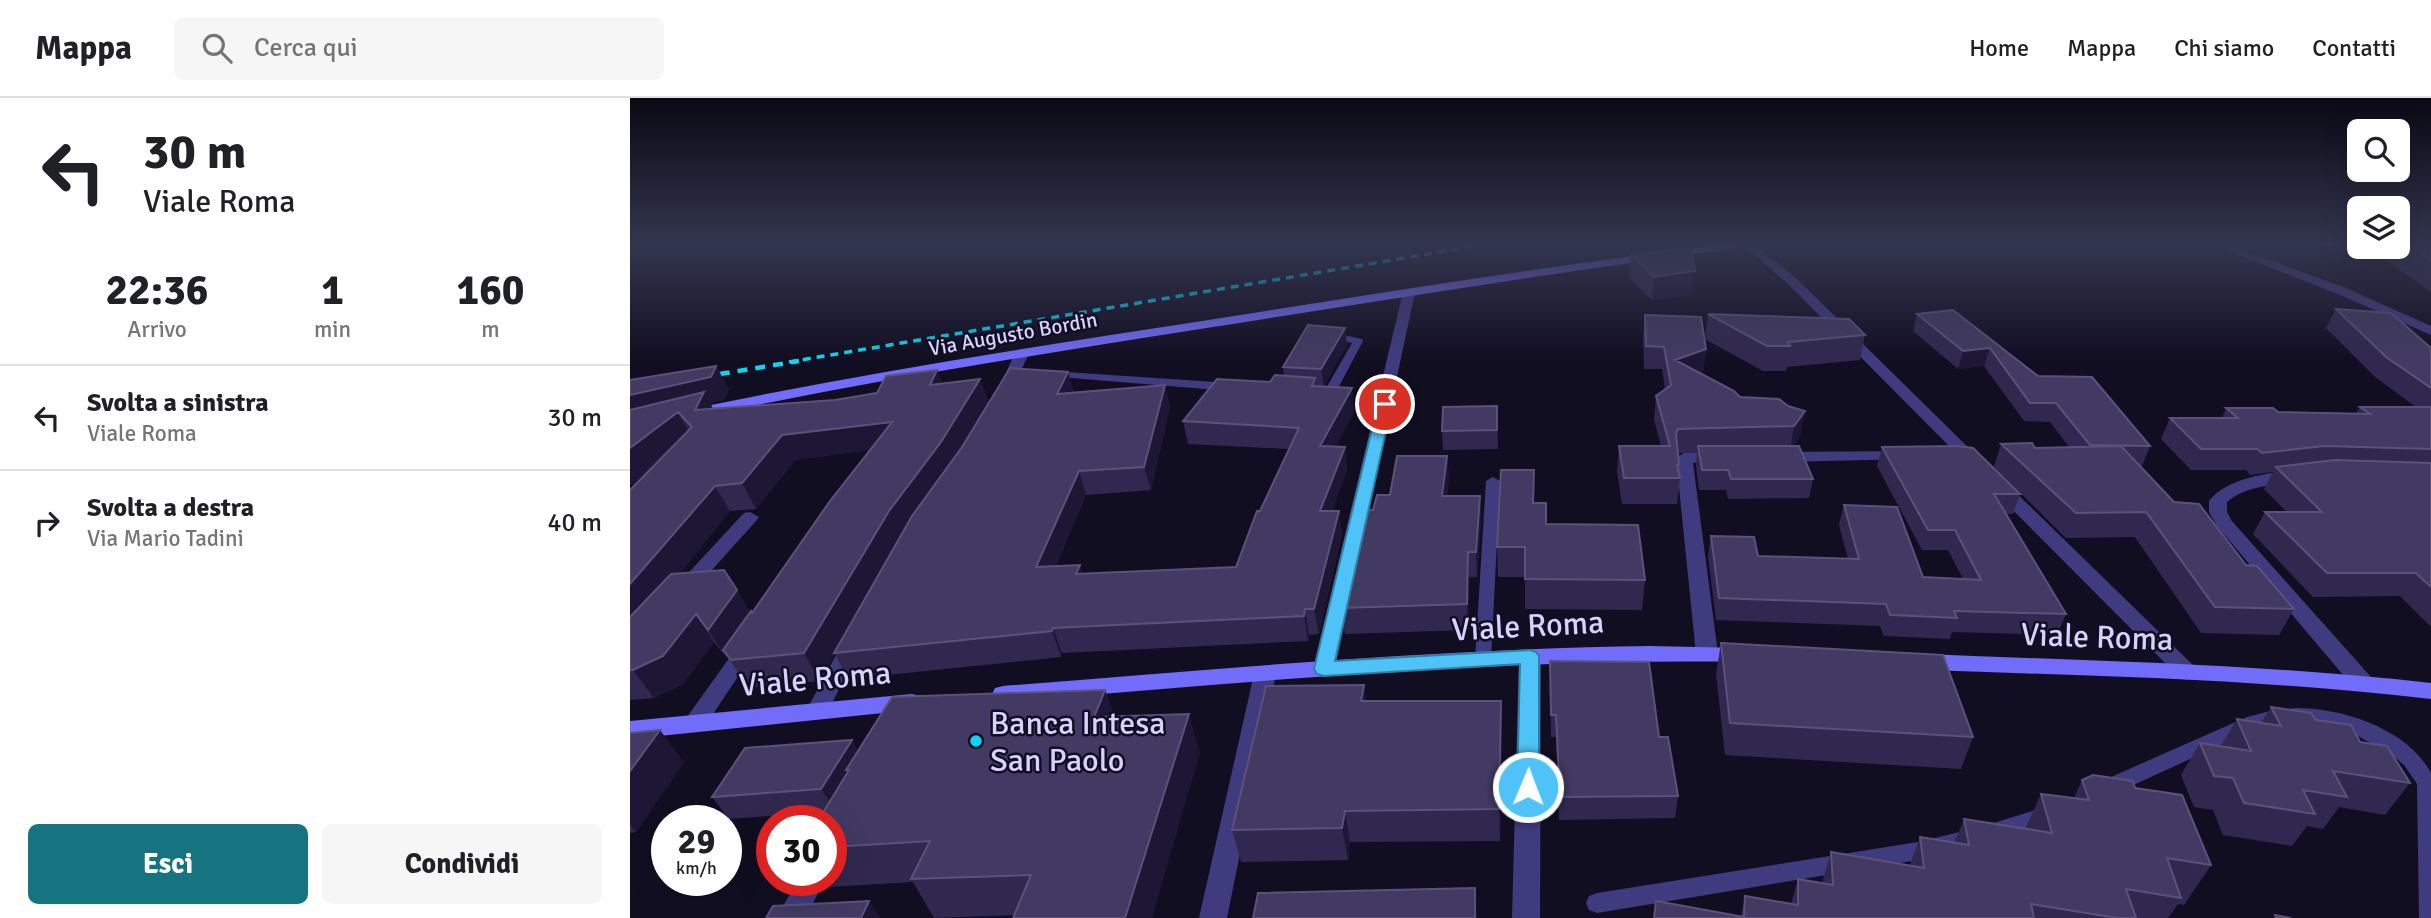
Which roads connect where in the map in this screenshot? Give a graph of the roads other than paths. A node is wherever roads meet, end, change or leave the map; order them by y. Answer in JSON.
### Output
{"nodes":[{"id":1,"x":1470,"y":283,"type":"edge"},
{"id":2,"x":1793,"y":283,"type":"edge"},
{"id":3,"x":2324,"y":283,"type":"edge"},
{"id":4,"x":1409,"y":292,"type":"junction"},
{"id":5,"x":2431,"y":331,"type":"edge"},
{"id":6,"x":1321,"y":334,"type":"edge"},
{"id":7,"x":1022,"y":353,"type":"junction"},
{"id":8,"x":1041,"y":373,"type":"edge"},
{"id":9,"x":1246,"y":388,"type":"edge"},
{"id":10,"x":1301,"y":392,"type":"edge"},
{"id":11,"x":998,"y":407,"type":"edge"},
{"id":12,"x":677,"y":418,"type":"edge"},
{"id":13,"x":1914,"y":456,"type":"edge"},
{"id":14,"x":1942,"y":456,"type":"edge"},
{"id":15,"x":1969,"y":456,"type":"junction"},
{"id":16,"x":1739,"y":457,"type":"edge"},
{"id":17,"x":1766,"y":457,"type":"edge"},
{"id":18,"x":2314,"y":476,"type":"edge"},
{"id":19,"x":1493,"y":481,"type":"dead end"},
{"id":20,"x":750,"y":517,"type":"dead end"},
{"id":21,"x":676,"y":598,"type":"edge"},
{"id":22,"x":859,"y":631,"type":"edge"},
{"id":23,"x":758,"y":633,"type":"edge"},
{"id":24,"x":1707,"y":654,"type":"junction"},
{"id":25,"x":1530,"y":656,"type":"junction"},
{"id":26,"x":1762,"y":656,"type":"edge"},
{"id":27,"x":1483,"y":659,"type":"junction"},
{"id":28,"x":1899,"y":661,"type":"edge"},
{"id":29,"x":1324,"y":669,"type":"junction"},
{"id":30,"x":2187,"y":671,"type":"junction"},
{"id":31,"x":1265,"y":674,"type":"junction"},
{"id":32,"x":2363,"y":683,"type":"junction"},
{"id":33,"x":2428,"y":692,"type":"edge"},
{"id":34,"x":986,"y":696,"type":"edge"},
{"id":35,"x":818,"y":709,"type":"junction"},
{"id":36,"x":695,"y":723,"type":"junction"},
{"id":37,"x":903,"y":724,"type":"edge"},
{"id":38,"x":630,"y":730,"type":"edge"},
{"id":39,"x":2090,"y":796,"type":"edge"},
{"id":40,"x":2065,"y":807,"type":"edge"},
{"id":41,"x":803,"y":896,"type":"edge"},
{"id":42,"x":1597,"y":903,"type":"dead end"},
{"id":43,"x":790,"y":918,"type":"edge"},
{"id":44,"x":1213,"y":918,"type":"edge"},
{"id":45,"x":1526,"y":918,"type":"edge"},
{"id":46,"x":2430,"y":918,"type":"edge"}],
"edges":[{"from":1,"to":4,"type":"street","name":"Via Augusto Bordin"},
{"from":2,"to":15,"type":"street"},
{"from":3,"to":5,"type":"street"},
{"from":4,"to":7,"type":"street","name":"Via Augusto Bordin"},
{"from":4,"to":29,"type":"street"},
{"from":6,"to":10,"type":"lane"},
{"from":7,"to":11,"type":"street"},
{"from":7,"to":12,"type":"street","name":"Via Augusto Bordin"},
{"from":8,"to":9,"type":"lane"},
{"from":13,"to":17,"type":"street"},
{"from":14,"to":15,"type":"street"},
{"from":15,"to":30,"type":"street"},
{"from":16,"to":24,"type":"street"},
{"from":18,"to":32,"type":"street"},
{"from":19,"to":27,"type":"lane"},
{"from":20,"to":21,"type":"street"},
{"from":22,"to":35,"type":"street"},
{"from":23,"to":36,"type":"street"},
{"from":24,"to":25,"type":"street","name":"Viale Roma"},
{"from":24,"to":26,"type":"street","name":"Viale Roma"},
{"from":25,"to":27,"type":"street","name":"Viale Roma"},
{"from":25,"to":45,"type":"street"},
{"from":27,"to":29,"type":"street","name":"Viale Roma"},
{"from":28,"to":30,"type":"street","name":"Viale Roma"},
{"from":29,"to":31,"type":"street","name":"Viale Roma"},
{"from":30,"to":32,"type":"street","name":"Viale Roma"},
{"from":31,"to":34,"type":"street","name":"Viale Roma"},
{"from":31,"to":44,"type":"street"},
{"from":32,"to":33,"type":"street","name":"Viale Roma"},
{"from":35,"to":36,"type":"street","name":"Viale Roma"},
{"from":35,"to":37,"type":"street","name":"Viale Roma"},
{"from":36,"to":38,"type":"street","name":"Viale Roma"},
{"from":39,"to":46,"type":"lane"},
{"from":40,"to":42,"type":"lane"},
{"from":41,"to":43,"type":"street"}]}
